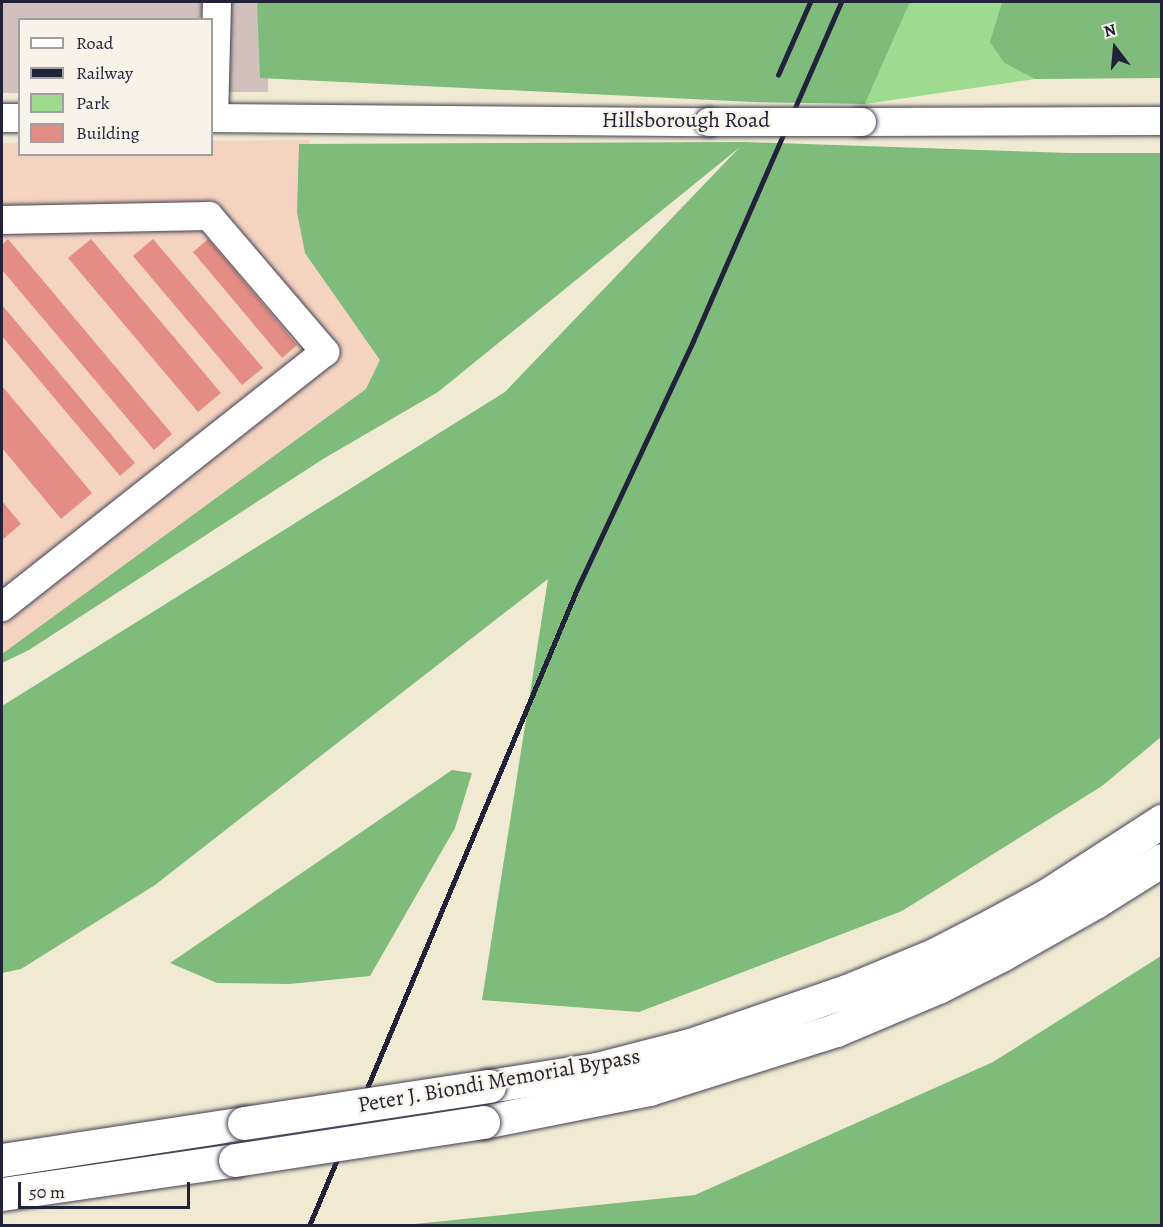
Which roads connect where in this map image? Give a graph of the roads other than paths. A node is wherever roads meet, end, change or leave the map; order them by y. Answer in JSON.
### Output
{"nodes":[{"id":1,"x":217,"y":2,"type":"edge"},
{"id":2,"x":2,"y":118,"type":"edge"},
{"id":3,"x":18,"y":118,"type":"edge"},
{"id":4,"x":213,"y":118,"type":"edge"},
{"id":5,"x":1161,"y":121,"type":"edge"},
{"id":6,"x":2,"y":220,"type":"edge"},
{"id":7,"x":2,"y":607,"type":"edge"},
{"id":8,"x":1161,"y":821,"type":"edge"},
{"id":9,"x":1161,"y":860,"type":"edge"},
{"id":10,"x":2,"y":1160,"type":"edge"},
{"id":11,"x":2,"y":1194,"type":"edge"}],
"edges":[{"from":1,"to":4,"type":"street"},
{"from":2,"to":3,"type":"street"},
{"from":4,"to":5,"type":"street","name":"Hillsborough Road","bridge":true},
{"from":6,"to":7,"type":"street"},
{"from":8,"to":10,"type":"highway","name":"Peter J. Biondi Memorial Bypass","bridge":true},
{"from":9,"to":11,"type":"highway","name":"Peter J. Biondi Memorial Bypass","bridge":true}]}
